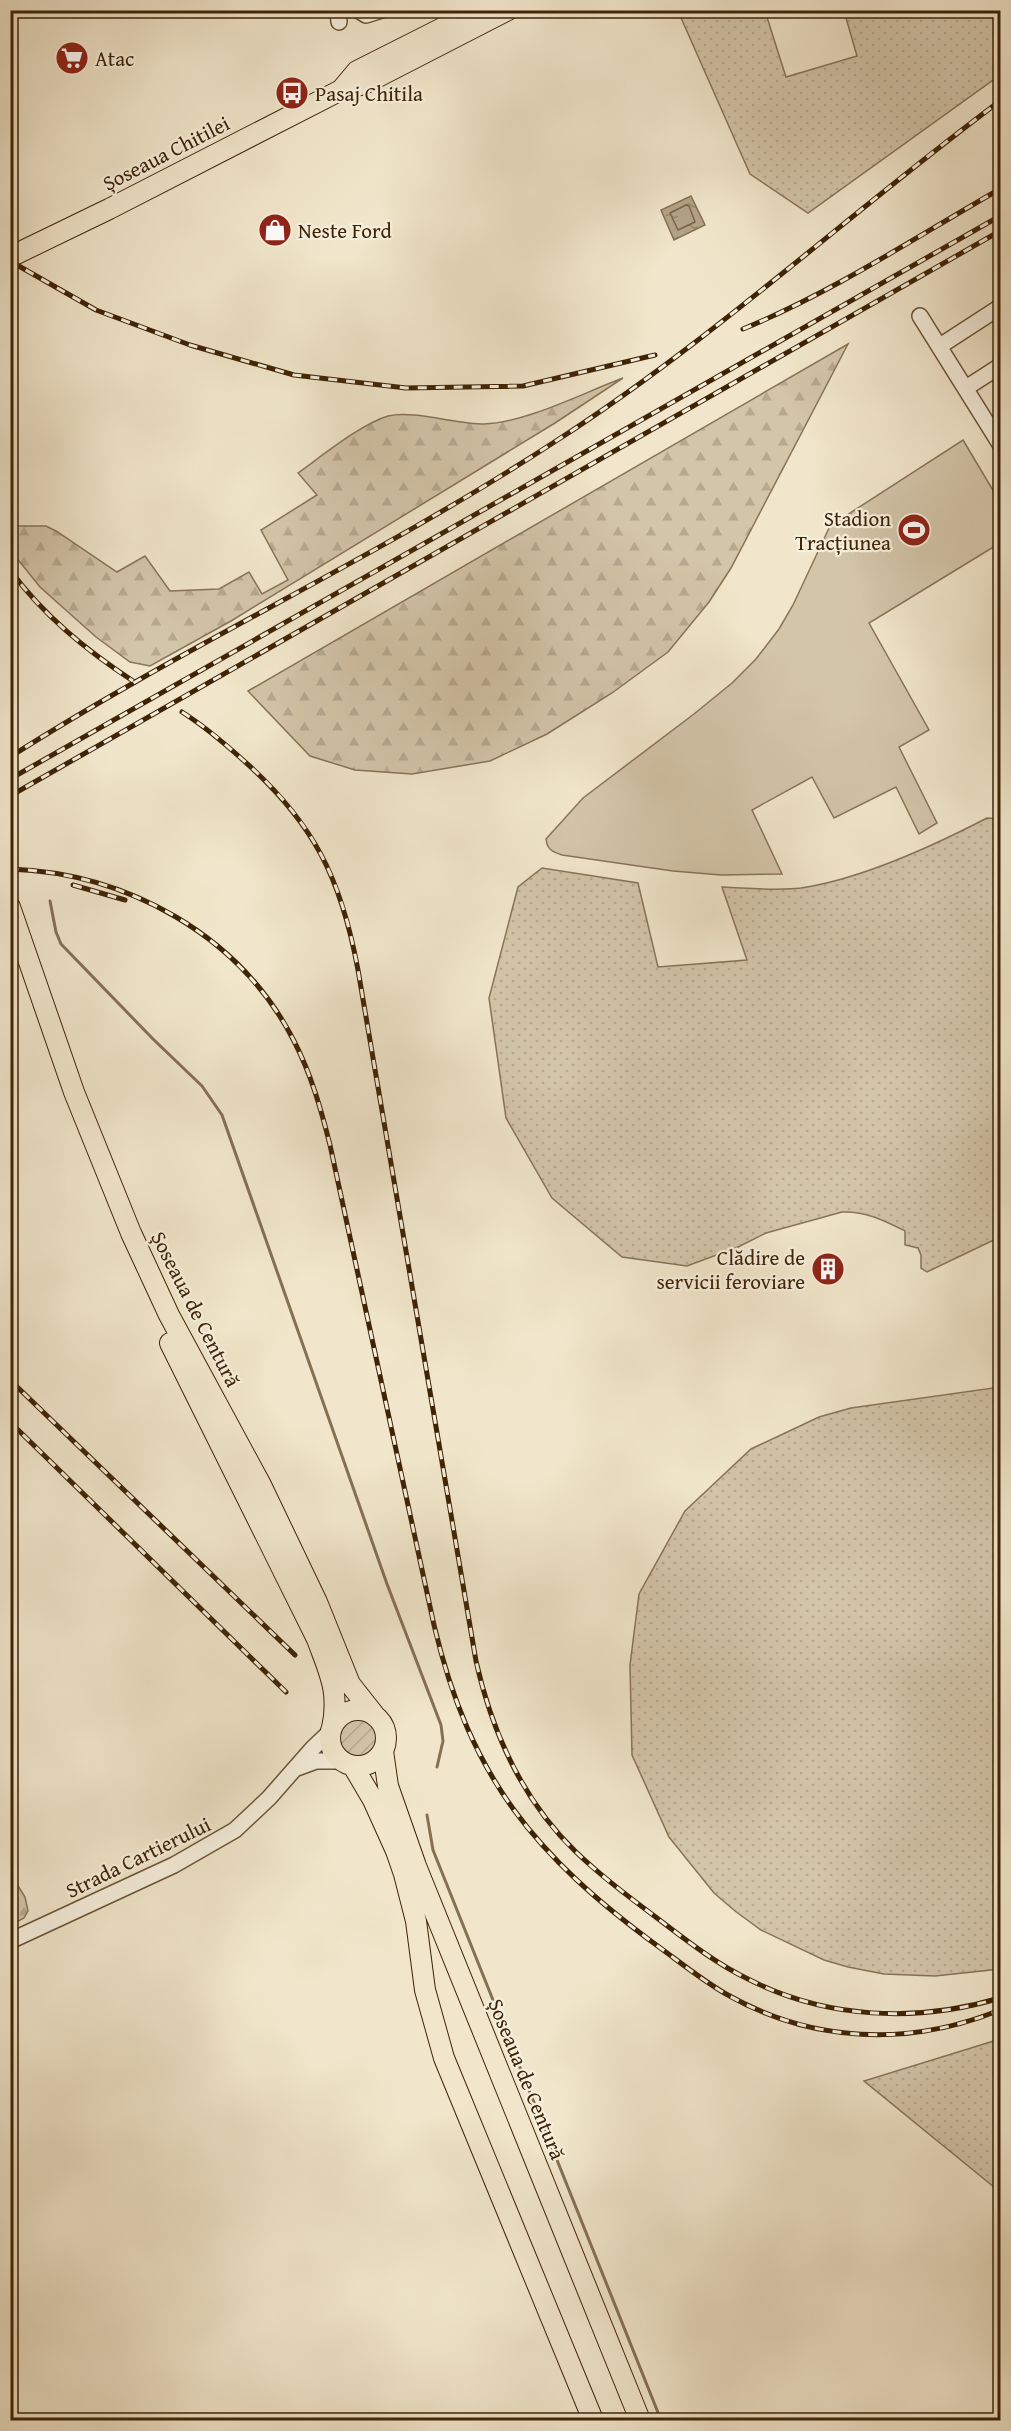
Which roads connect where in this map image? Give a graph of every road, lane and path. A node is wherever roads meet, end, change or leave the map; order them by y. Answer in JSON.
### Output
{"nodes":[{"id":1,"x":358,"y":10,"type":"edge"},
{"id":2,"x":382,"y":10,"type":"edge"},
{"id":3,"x":478,"y":10,"type":"edge"},
{"id":4,"x":508,"y":10,"type":"edge"},
{"id":5,"x":384,"y":66,"type":"junction"},
{"id":6,"x":10,"y":257,"type":"edge"},
{"id":7,"x":1000,"y":307,"type":"edge"},
{"id":8,"x":920,"y":316,"type":"dead end"},
{"id":9,"x":940,"y":346,"type":"junction"},
{"id":10,"x":1000,"y":366,"type":"edge"},
{"id":11,"x":966,"y":388,"type":"junction"},
{"id":12,"x":998,"y":435,"type":"edge"},
{"id":13,"x":10,"y":907,"type":"edge"},
{"id":14,"x":10,"y":940,"type":"edge"},
{"id":15,"x":52,"y":1046,"type":"junction"},
{"id":16,"x":376,"y":1717,"type":"junction"},
{"id":17,"x":331,"y":1729,"type":"junction"},
{"id":18,"x":383,"y":1751,"type":"junction"},
{"id":19,"x":347,"y":1764,"type":"junction"},
{"id":20,"x":297,"y":1768,"type":"junction"},
{"id":21,"x":10,"y":1941,"type":"edge"},
{"id":22,"x":593,"y":2421,"type":"edge"},
{"id":23,"x":640,"y":2421,"type":"edge"}],
"edges":[{"from":1,"to":2,"type":"street"},
{"from":3,"to":5,"type":"main road","name":"Șoseaua Chitilei"},
{"from":4,"to":5,"type":"main road","name":"Șoseaua Chitilei"},
{"from":5,"to":6,"type":"main road","name":"Șoseaua Chitilei"},
{"from":7,"to":9,"type":"street"},
{"from":8,"to":9,"type":"street"},
{"from":9,"to":11,"type":"street"},
{"from":10,"to":11,"type":"street"},
{"from":11,"to":12,"type":"street"},
{"from":13,"to":15,"type":"main road","name":"Șoseaua de Centură"},
{"from":14,"to":15,"type":"main road","name":"Șoseaua de Centură"},
{"from":15,"to":16,"type":"main road","name":"Șoseaua de Centură"},
{"from":15,"to":17,"type":"main road","name":"Șoseaua de Centură"},
{"from":16,"to":17,"type":"main road"},
{"from":16,"to":18,"type":"main road","name":"Șoseaua de Centură"},
{"from":17,"to":19,"type":"main road","name":"Șoseaua de Centură"},
{"from":17,"to":20,"type":"street","name":"Strada Cartierului"},
{"from":18,"to":19,"type":"main road"},
{"from":18,"to":23,"type":"main road","name":"Șoseaua de Centură"},
{"from":19,"to":20,"type":"street"},
{"from":19,"to":22,"type":"main road","name":"Șoseaua de Centură"},
{"from":20,"to":21,"type":"street","name":"Strada Cartierului"}]}
